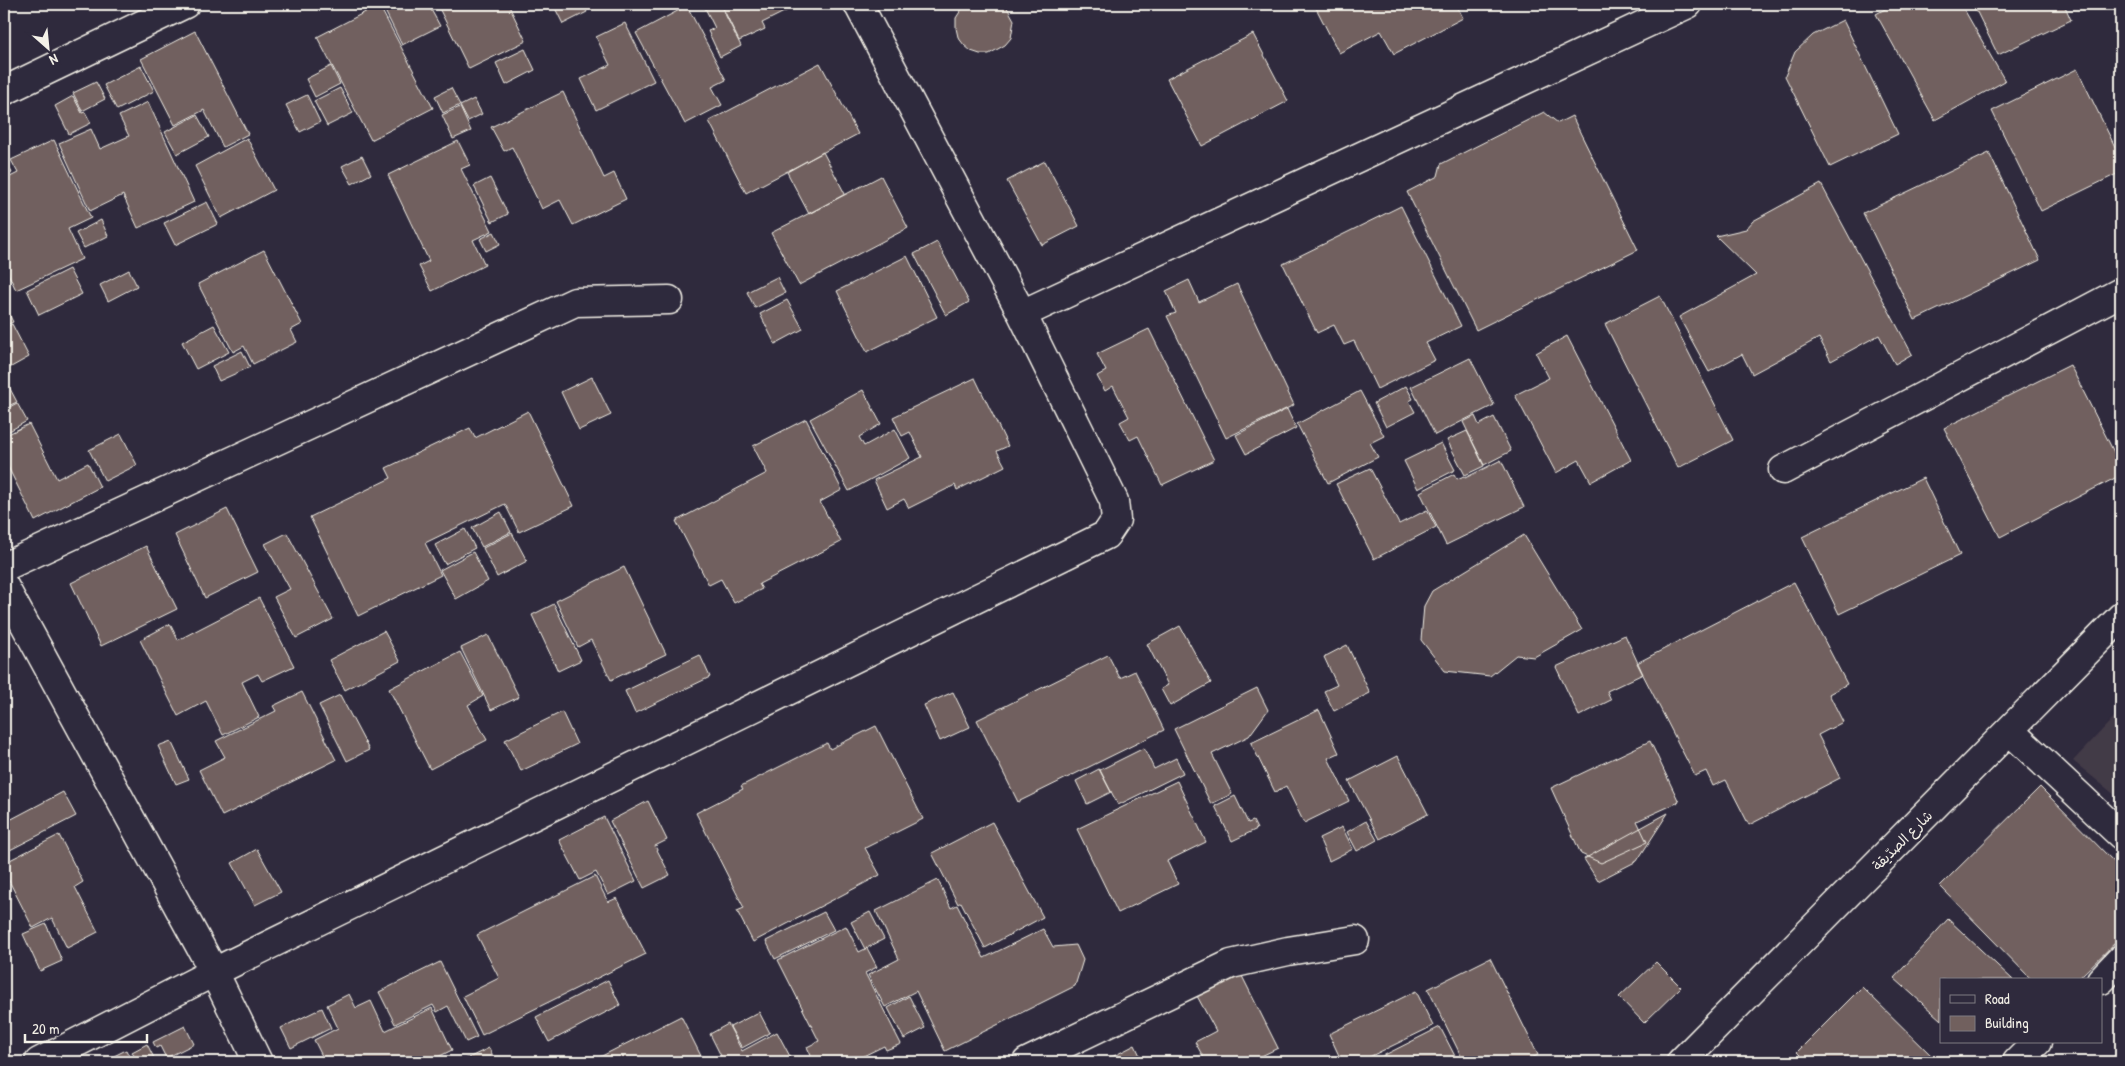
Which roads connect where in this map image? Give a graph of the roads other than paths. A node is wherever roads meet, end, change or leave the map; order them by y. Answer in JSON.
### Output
{"nodes":[{"id":1,"x":185,"y":4,"type":"edge"},
{"id":2,"x":858,"y":4,"type":"edge"},
{"id":3,"x":1688,"y":4,"type":"edge"},
{"id":4,"x":4,"y":92,"type":"edge"},
{"id":5,"x":2121,"y":292,"type":"edge"},
{"id":6,"x":669,"y":300,"type":"dead end"},
{"id":7,"x":1022,"y":314,"type":"junction"},
{"id":8,"x":1783,"y":470,"type":"dead end"},
{"id":9,"x":4,"y":567,"type":"edge"},
{"id":10,"x":4,"y":586,"type":"edge"},
{"id":11,"x":2121,"y":617,"type":"edge"},
{"id":12,"x":2010,"y":731,"type":"junction"},
{"id":13,"x":2121,"y":835,"type":"edge"},
{"id":14,"x":1355,"y":940,"type":"dead end"},
{"id":15,"x":2121,"y":960,"type":"edge"},
{"id":16,"x":214,"y":972,"type":"junction"},
{"id":17,"x":2102,"y":979,"type":"edge"},
{"id":18,"x":2035,"y":1044,"type":"edge"},
{"id":19,"x":39,"y":1062,"type":"edge"},
{"id":20,"x":258,"y":1062,"type":"edge"},
{"id":21,"x":1027,"y":1062,"type":"edge"},
{"id":22,"x":1682,"y":1062,"type":"edge"},
{"id":23,"x":2017,"y":1062,"type":"edge"}],
"edges":[{"from":1,"to":4,"type":"street"},
{"from":2,"to":7,"type":"street"},
{"from":3,"to":7,"type":"street"},
{"from":5,"to":8,"type":"street"},
{"from":6,"to":9,"type":"street"},
{"from":7,"to":16,"type":"street"},
{"from":10,"to":16,"type":"street"},
{"from":11,"to":12,"type":"street","name":"شارع الصدّيقة"},
{"from":12,"to":13,"type":"street"},
{"from":12,"to":22,"type":"street","name":"شارع الصدّيقة"},
{"from":14,"to":21,"type":"street"},
{"from":15,"to":17,"type":"street"},
{"from":16,"to":19,"type":"street"},
{"from":16,"to":20,"type":"street"},
{"from":18,"to":23,"type":"street"}]}
